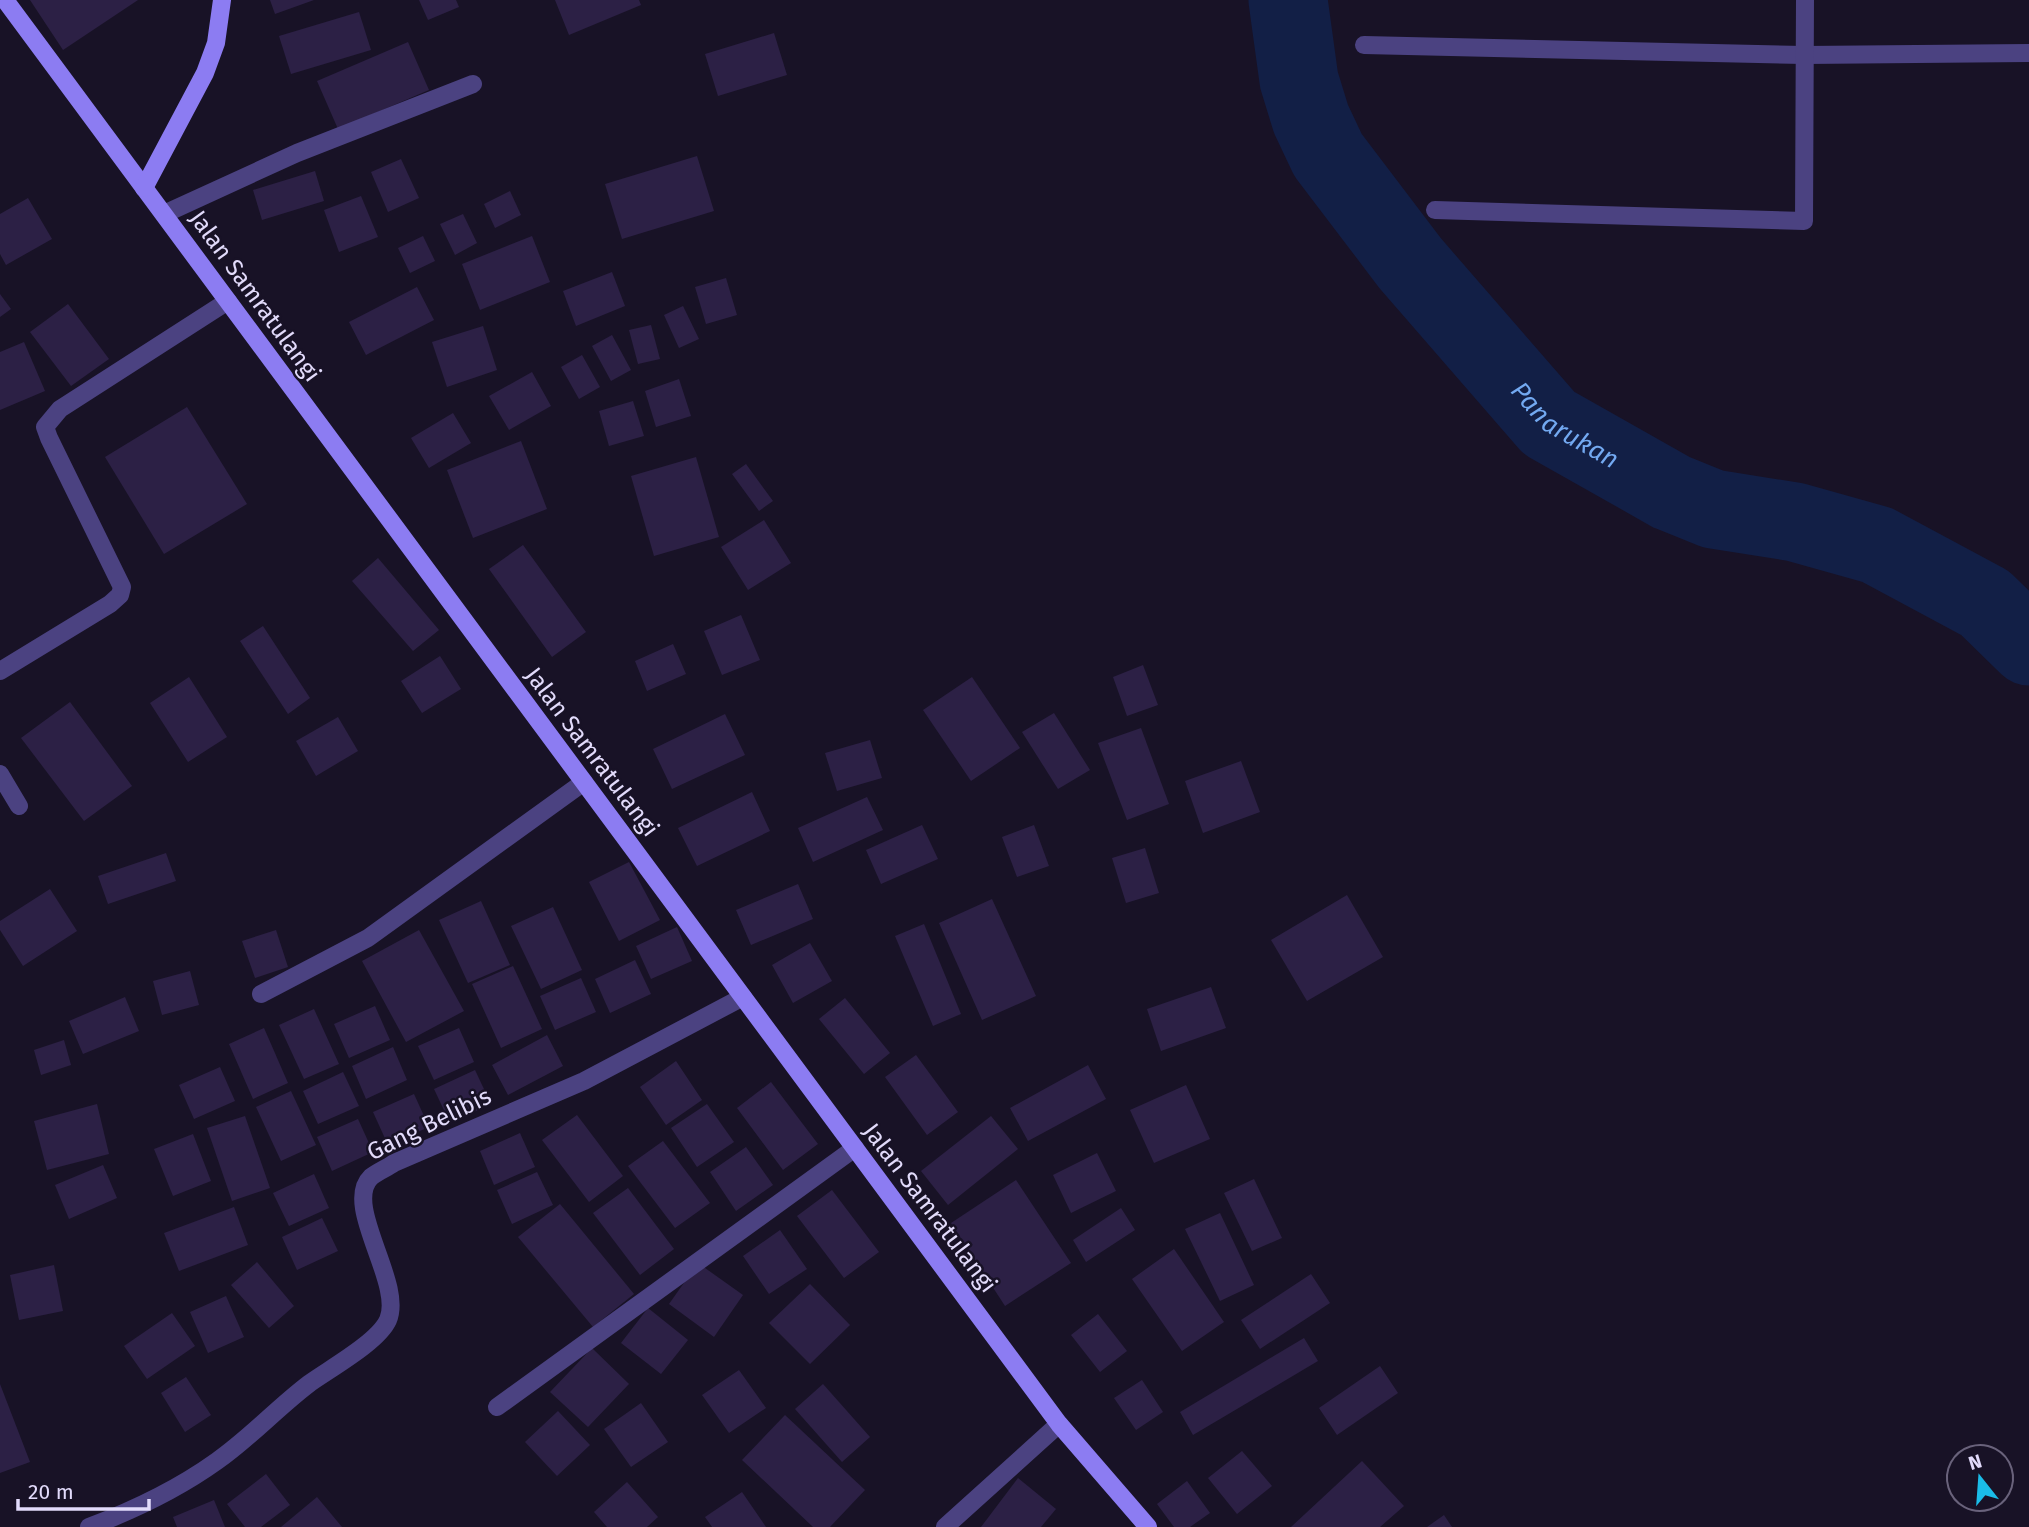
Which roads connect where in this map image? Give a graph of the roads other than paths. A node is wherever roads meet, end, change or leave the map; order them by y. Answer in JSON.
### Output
{"nodes":[{"id":1,"x":5,"y":0,"type":"edge"},
{"id":2,"x":222,"y":0,"type":"edge"},
{"id":3,"x":1805,"y":0,"type":"edge"},
{"id":4,"x":1364,"y":46,"type":"dead end"},
{"id":5,"x":2029,"y":53,"type":"edge"},
{"id":6,"x":1804,"y":55,"type":"junction"},
{"id":7,"x":473,"y":84,"type":"dead end"},
{"id":8,"x":144,"y":188,"type":"junction"},
{"id":9,"x":1435,"y":210,"type":"dead end"},
{"id":10,"x":164,"y":214,"type":"junction"},
{"id":11,"x":228,"y":301,"type":"junction"},
{"id":12,"x":0,"y":671,"type":"edge"},
{"id":13,"x":0,"y":774,"type":"edge"},
{"id":14,"x":584,"y":782,"type":"junction"},
{"id":15,"x":19,"y":806,"type":"dead end"},
{"id":16,"x":261,"y":994,"type":"dead end"},
{"id":17,"x":743,"y":997,"type":"junction"},
{"id":18,"x":855,"y":1148,"type":"junction"},
{"id":19,"x":497,"y":1407,"type":"dead end"},
{"id":20,"x":1059,"y":1424,"type":"junction"},
{"id":21,"x":89,"y":1527,"type":"edge"},
{"id":22,"x":945,"y":1527,"type":"edge"},
{"id":23,"x":1148,"y":1527,"type":"edge"}],
"edges":[{"from":1,"to":8,"type":"main road","name":"Jalan Samratulangi"},
{"from":2,"to":8,"type":"main road"},
{"from":3,"to":6,"type":"street"},
{"from":4,"to":6,"type":"street"},
{"from":5,"to":6,"type":"street"},
{"from":6,"to":9,"type":"street"},
{"from":7,"to":10,"type":"street"},
{"from":8,"to":10,"type":"main road","name":"Jalan Samratulangi"},
{"from":10,"to":11,"type":"main road","name":"Jalan Samratulangi"},
{"from":11,"to":12,"type":"street"},
{"from":11,"to":14,"type":"main road","name":"Jalan Samratulangi"},
{"from":13,"to":15,"type":"street"},
{"from":14,"to":16,"type":"street"},
{"from":14,"to":17,"type":"main road","name":"Jalan Samratulangi"},
{"from":17,"to":18,"type":"main road","name":"Jalan Samratulangi"},
{"from":17,"to":21,"type":"street","name":"Gang Belibis"},
{"from":18,"to":19,"type":"street"},
{"from":18,"to":20,"type":"main road","name":"Jalan Samratulangi"},
{"from":20,"to":22,"type":"street"},
{"from":20,"to":23,"type":"main road","name":"Jalan Samratulangi"}]}
